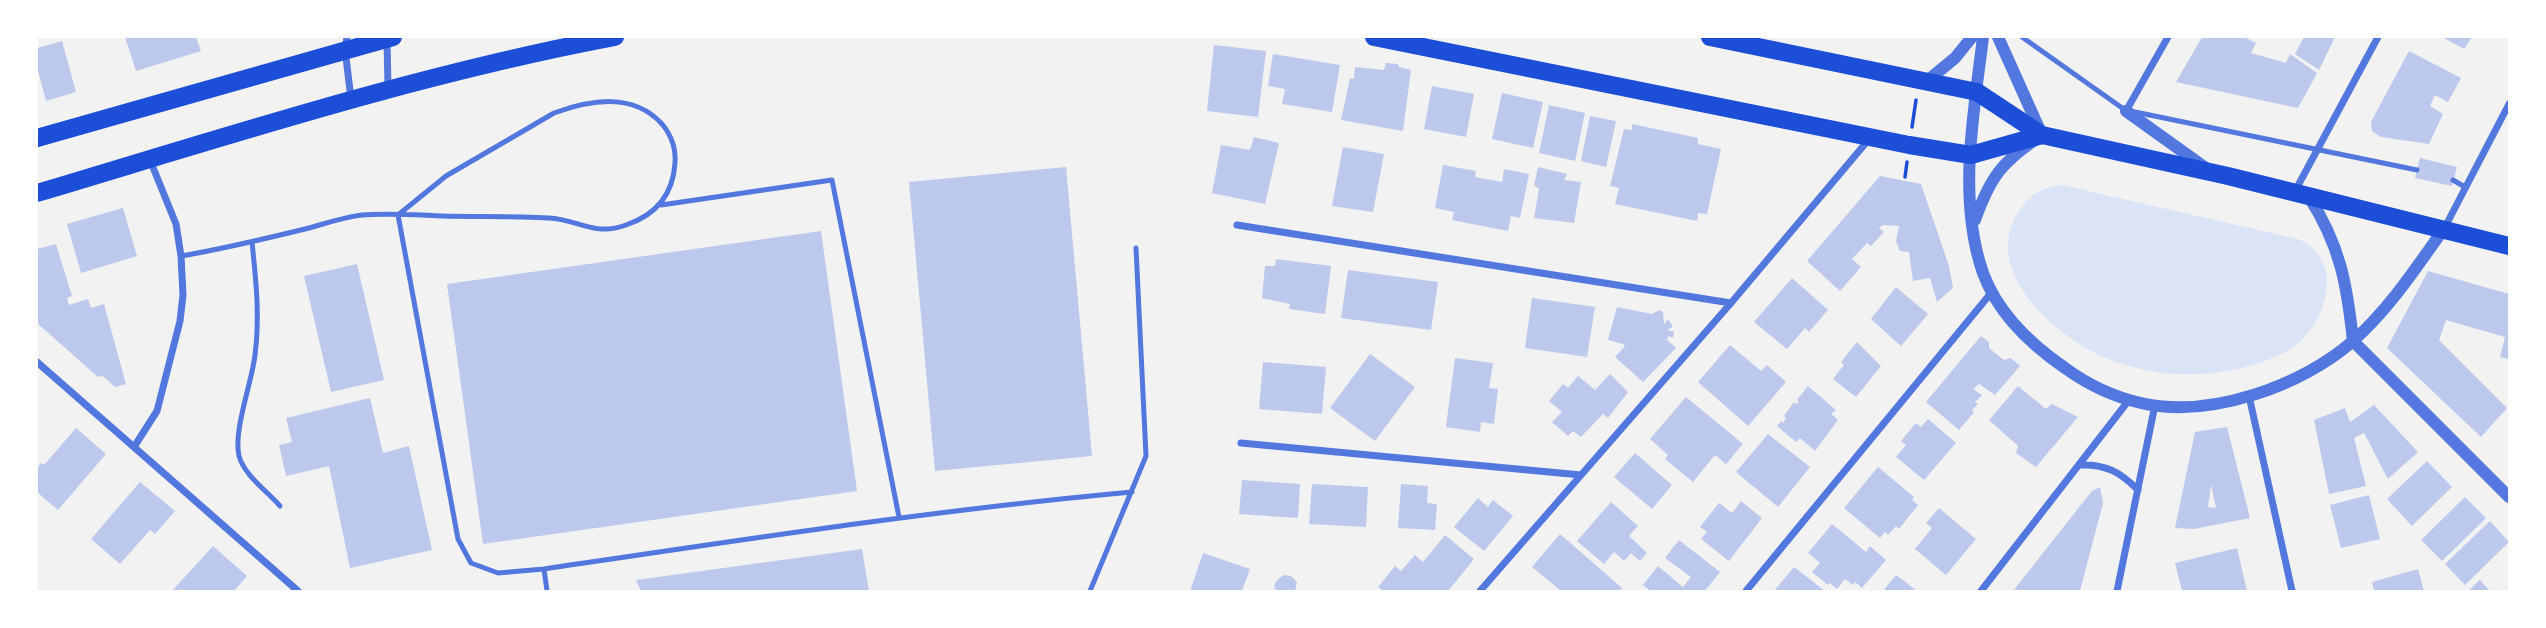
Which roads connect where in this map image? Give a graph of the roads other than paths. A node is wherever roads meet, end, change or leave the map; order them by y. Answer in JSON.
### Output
{"nodes":[{"id":1,"x":389,"y":37,"type":"edge"},
{"id":2,"x":615,"y":37,"type":"edge"},
{"id":3,"x":1374,"y":37,"type":"edge"},
{"id":4,"x":1710,"y":37,"type":"edge"},
{"id":5,"x":1972,"y":37,"type":"edge"},
{"id":6,"x":1983,"y":37,"type":"edge"},
{"id":7,"x":1998,"y":37,"type":"edge"},
{"id":8,"x":2022,"y":37,"type":"edge"},
{"id":9,"x":2168,"y":37,"type":"edge"},
{"id":10,"x":2378,"y":37,"type":"edge"},
{"id":11,"x":346,"y":43,"type":"edge"},
{"id":12,"x":1923,"y":80,"type":"junction"},
{"id":13,"x":388,"y":89,"type":"junction"},
{"id":14,"x":1977,"y":92,"type":"junction"},
{"id":15,"x":351,"y":99,"type":"junction"},
{"id":16,"x":2509,"y":104,"type":"edge"},
{"id":17,"x":2126,"y":111,"type":"junction"},
{"id":18,"x":2042,"y":135,"type":"junction"},
{"id":19,"x":37,"y":138,"type":"edge"},
{"id":20,"x":1871,"y":138,"type":"junction"},
{"id":21,"x":2318,"y":149,"type":"junction"},
{"id":22,"x":1971,"y":155,"type":"junction"},
{"id":23,"x":150,"y":160,"type":"junction"},
{"id":24,"x":2417,"y":170,"type":"dead end"},
{"id":25,"x":2213,"y":173,"type":"junction"},
{"id":26,"x":2454,"y":180,"type":"dead end"},
{"id":27,"x":2465,"y":187,"type":"junction"},
{"id":28,"x":37,"y":193,"type":"edge"},
{"id":29,"x":2301,"y":195,"type":"junction"},
{"id":30,"x":661,"y":205,"type":"junction"},
{"id":31,"x":398,"y":215,"type":"junction"},
{"id":32,"x":1237,"y":225,"type":"dead end"},
{"id":33,"x":1973,"y":226,"type":"junction"},
{"id":34,"x":2443,"y":230,"type":"junction"},
{"id":35,"x":252,"y":242,"type":"junction"},
{"id":36,"x":2509,"y":246,"type":"edge"},
{"id":37,"x":1136,"y":248,"type":"dead end"},
{"id":38,"x":181,"y":256,"type":"junction"},
{"id":39,"x":1992,"y":293,"type":"junction"},
{"id":40,"x":1731,"y":303,"type":"junction"},
{"id":41,"x":2353,"y":341,"type":"junction"},
{"id":42,"x":37,"y":362,"type":"edge"},
{"id":43,"x":2249,"y":396,"type":"junction"},
{"id":44,"x":2129,"y":400,"type":"junction"},
{"id":45,"x":2155,"y":405,"type":"junction"},
{"id":46,"x":1241,"y":443,"type":"dead end"},
{"id":47,"x":134,"y":447,"type":"junction"},
{"id":48,"x":2080,"y":465,"type":"junction"},
{"id":49,"x":1581,"y":475,"type":"junction"},
{"id":50,"x":2138,"y":490,"type":"junction"},
{"id":51,"x":1132,"y":492,"type":"junction"},
{"id":52,"x":2509,"y":498,"type":"edge"},
{"id":53,"x":280,"y":506,"type":"dead end"},
{"id":54,"x":899,"y":517,"type":"junction"},
{"id":55,"x":544,"y":569,"type":"junction"},
{"id":56,"x":298,"y":591,"type":"edge"},
{"id":57,"x":547,"y":591,"type":"edge"},
{"id":58,"x":1090,"y":591,"type":"edge"},
{"id":59,"x":1480,"y":591,"type":"edge"},
{"id":60,"x":1746,"y":591,"type":"edge"},
{"id":61,"x":1981,"y":591,"type":"edge"},
{"id":62,"x":2117,"y":591,"type":"edge"},
{"id":63,"x":2292,"y":591,"type":"edge"}],
"edges":[{"from":1,"to":11,"type":"main road"},
{"from":1,"to":13,"type":"street"},
{"from":2,"to":13,"type":"main road"},
{"from":3,"to":20,"type":"main road"},
{"from":4,"to":12,"type":"main road"},
{"from":5,"to":12,"type":"street"},
{"from":6,"to":14,"type":"street"},
{"from":7,"to":18,"type":"street"},
{"from":8,"to":17,"type":"lane"},
{"from":9,"to":17,"type":"street"},
{"from":10,"to":21,"type":"street"},
{"from":11,"to":15,"type":"street"},
{"from":11,"to":19,"type":"main road"},
{"from":12,"to":14,"type":"main road"},
{"from":13,"to":15,"type":"main road"},
{"from":14,"to":18,"type":"main road"},
{"from":14,"to":22,"type":"street"},
{"from":15,"to":23,"type":"main road"},
{"from":16,"to":27,"type":"street"},
{"from":17,"to":21,"type":"lane"},
{"from":17,"to":25,"type":"street"},
{"from":18,"to":22,"type":"main road"},
{"from":18,"to":25,"type":"main road"},
{"from":18,"to":33,"type":"street"},
{"from":20,"to":22,"type":"main road"},
{"from":20,"to":40,"type":"street"},
{"from":21,"to":24,"type":"lane"},
{"from":21,"to":29,"type":"street"},
{"from":22,"to":33,"type":"street"},
{"from":23,"to":28,"type":"main road"},
{"from":23,"to":38,"type":"street"},
{"from":25,"to":29,"type":"main road"},
{"from":26,"to":27,"type":"lane"},
{"from":27,"to":34,"type":"street"},
{"from":29,"to":34,"type":"main road"},
{"from":29,"to":41,"type":"street"},
{"from":30,"to":31,"type":"lane"},
{"from":30,"to":31,"type":"lane"},
{"from":30,"to":54,"type":"lane"},
{"from":31,"to":35,"type":"lane"},
{"from":31,"to":55,"type":"lane"},
{"from":32,"to":40,"type":"street"},
{"from":33,"to":39,"type":"street"},
{"from":34,"to":36,"type":"main road"},
{"from":34,"to":41,"type":"street"},
{"from":35,"to":38,"type":"lane"},
{"from":35,"to":53,"type":"lane"},
{"from":37,"to":51,"type":"lane"},
{"from":38,"to":47,"type":"street"},
{"from":39,"to":44,"type":"street"},
{"from":39,"to":60,"type":"street"},
{"from":40,"to":49,"type":"street"},
{"from":41,"to":43,"type":"street"},
{"from":41,"to":52,"type":"street"},
{"from":42,"to":47,"type":"street"},
{"from":43,"to":45,"type":"street"},
{"from":43,"to":63,"type":"street"},
{"from":44,"to":45,"type":"street"},
{"from":44,"to":48,"type":"street"},
{"from":45,"to":50,"type":"street"},
{"from":46,"to":49,"type":"street"},
{"from":47,"to":56,"type":"street"},
{"from":48,"to":50,"type":"street"},
{"from":48,"to":61,"type":"street"},
{"from":49,"to":59,"type":"street"},
{"from":50,"to":62,"type":"street"},
{"from":51,"to":54,"type":"lane"},
{"from":51,"to":58,"type":"lane"},
{"from":54,"to":55,"type":"lane"},
{"from":55,"to":57,"type":"lane"}]}
